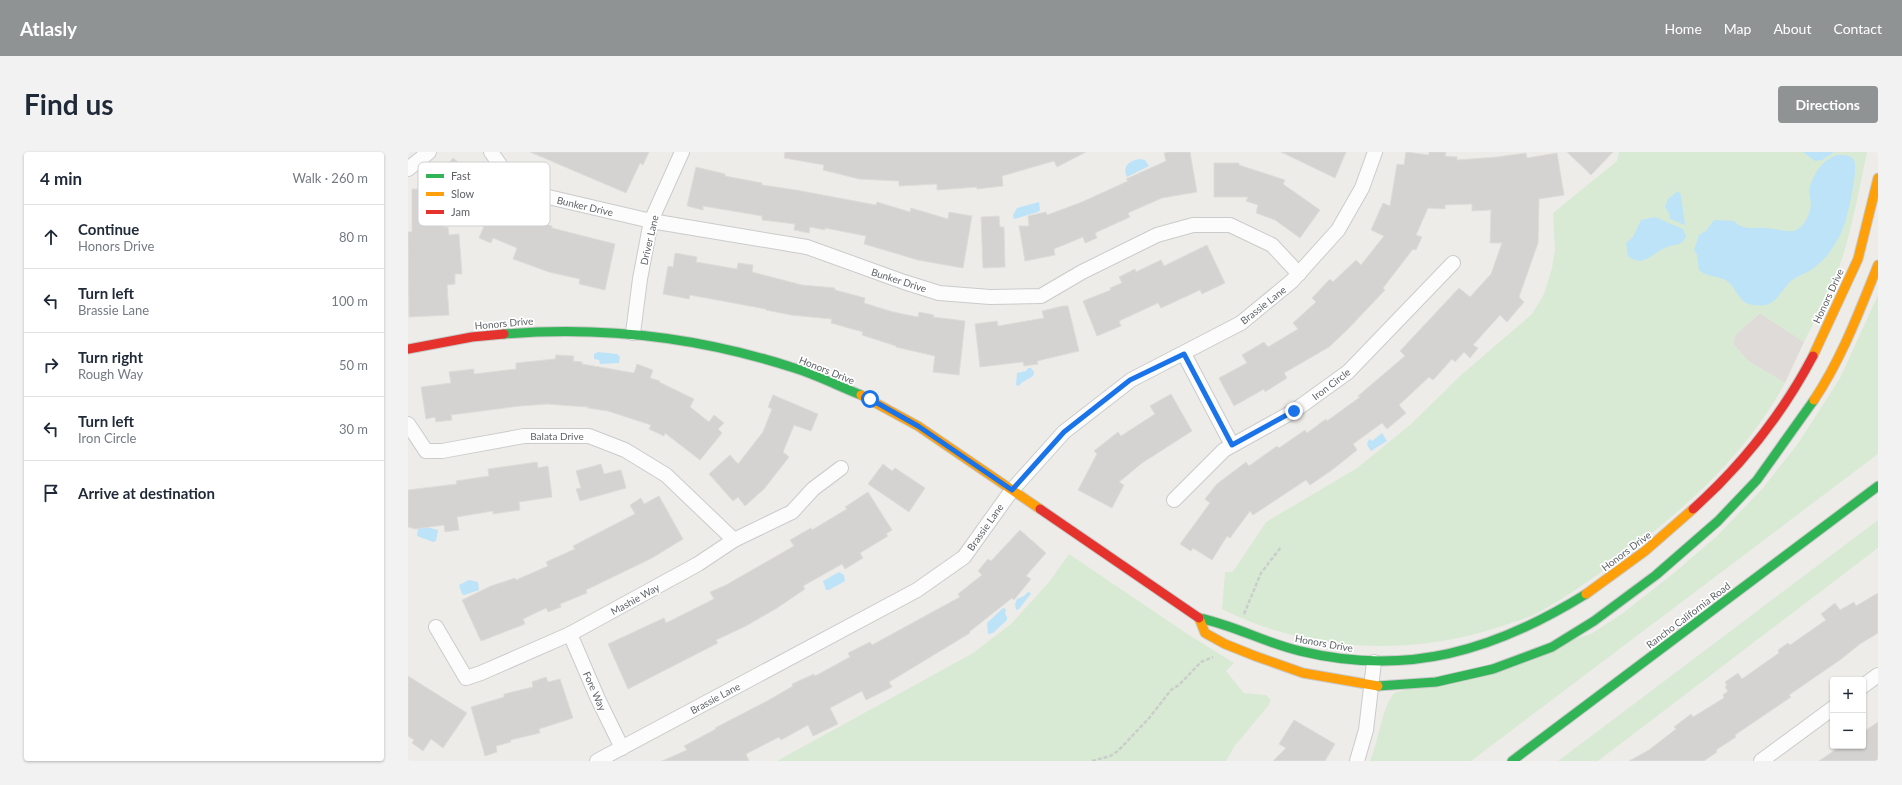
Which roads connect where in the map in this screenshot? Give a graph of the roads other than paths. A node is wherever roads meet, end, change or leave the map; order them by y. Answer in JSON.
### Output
{"nodes":[{"id":1,"x":429,"y":152,"type":"edge"},
{"id":2,"x":491,"y":152,"type":"edge"},
{"id":3,"x":682,"y":152,"type":"edge"},
{"id":4,"x":1375,"y":152,"type":"edge"},
{"id":5,"x":498,"y":162,"type":"edge"},
{"id":6,"x":408,"y":169,"type":"edge"},
{"id":7,"x":1878,"y":178,"type":"edge"},
{"id":8,"x":550,"y":197,"type":"edge"},
{"id":9,"x":651,"y":221,"type":"junction"},
{"id":10,"x":1867,"y":226,"type":"junction"},
{"id":11,"x":1878,"y":229,"type":"edge"},
{"id":12,"x":1869,"y":255,"type":"edge"},
{"id":13,"x":1453,"y":263,"type":"dead end"},
{"id":14,"x":1878,"y":265,"type":"edge"},
{"id":15,"x":1299,"y":274,"type":"junction"},
{"id":16,"x":633,"y":333,"type":"junction"},
{"id":17,"x":408,"y":350,"type":"edge"},
{"id":18,"x":1184,"y":354,"type":"junction"},
{"id":19,"x":408,"y":424,"type":"edge"},
{"id":20,"x":1232,"y":445,"type":"junction"},
{"id":21,"x":841,"y":468,"type":"dead end"},
{"id":22,"x":1878,"y":486,"type":"edge"},
{"id":23,"x":1012,"y":490,"type":"junction"},
{"id":24,"x":1174,"y":500,"type":"dead end"},
{"id":25,"x":734,"y":540,"type":"junction"},
{"id":26,"x":1199,"y":618,"type":"junction"},
{"id":27,"x":436,"y":626,"type":"dead end"},
{"id":28,"x":570,"y":634,"type":"junction"},
{"id":29,"x":1374,"y":662,"type":"junction"},
{"id":30,"x":1878,"y":675,"type":"edge"},
{"id":31,"x":1866,"y":684,"type":"edge"},
{"id":32,"x":1372,"y":686,"type":"junction"},
{"id":33,"x":1830,"y":710,"type":"edge"},
{"id":34,"x":622,"y":748,"type":"junction"},
{"id":35,"x":596,"y":761,"type":"edge"},
{"id":36,"x":1357,"y":761,"type":"edge"},
{"id":37,"x":1512,"y":761,"type":"edge"},
{"id":38,"x":1761,"y":761,"type":"edge"}],
"edges":[{"from":1,"to":6,"type":"street"},
{"from":2,"to":5,"type":"street","name":"Bunker Drive"},
{"from":3,"to":9,"type":"street","name":"Driver Lane"},
{"from":4,"to":15,"type":"street","name":"Brassie Lane"},
{"from":7,"to":10,"type":"street","name":"Honors Drive"},
{"from":8,"to":9,"type":"street","name":"Bunker Drive"},
{"from":9,"to":15,"type":"street","name":"Bunker Drive"},
{"from":9,"to":16,"type":"street","name":"Driver Lane"},
{"from":10,"to":11,"type":"street"},
{"from":10,"to":12,"type":"street","name":"Honors Drive"},
{"from":12,"to":29,"type":"street","name":"Honors Drive"},
{"from":13,"to":20,"type":"street","name":"Iron Circle"},
{"from":14,"to":32,"type":"street","name":"Honors Drive"},
{"from":15,"to":18,"type":"street","name":"Brassie Lane"},
{"from":16,"to":17,"type":"street","name":"Honors Drive"},
{"from":16,"to":23,"type":"street","name":"Honors Drive"},
{"from":18,"to":20,"type":"street"},
{"from":18,"to":23,"type":"street","name":"Brassie Lane"},
{"from":19,"to":25,"type":"street","name":"Balata Drive"},
{"from":20,"to":24,"type":"street","name":"Iron Circle"},
{"from":21,"to":25,"type":"street","name":"Mashie Way"},
{"from":22,"to":37,"type":"street","name":"Rancho California Road"},
{"from":23,"to":26,"type":"street","name":"Honors Drive"},
{"from":23,"to":34,"type":"street","name":"Brassie Lane"},
{"from":25,"to":28,"type":"street","name":"Mashie Way"},
{"from":26,"to":29,"type":"street","name":"Honors Drive"},
{"from":26,"to":32,"type":"street","name":"Honors Drive"},
{"from":27,"to":28,"type":"street","name":"Mashie Way"},
{"from":28,"to":34,"type":"street","name":"Fore Way"},
{"from":29,"to":32,"type":"street"},
{"from":30,"to":31,"type":"street"},
{"from":32,"to":36,"type":"street"},
{"from":33,"to":38,"type":"street"},
{"from":34,"to":35,"type":"street","name":"Brassie Lane"}]}
